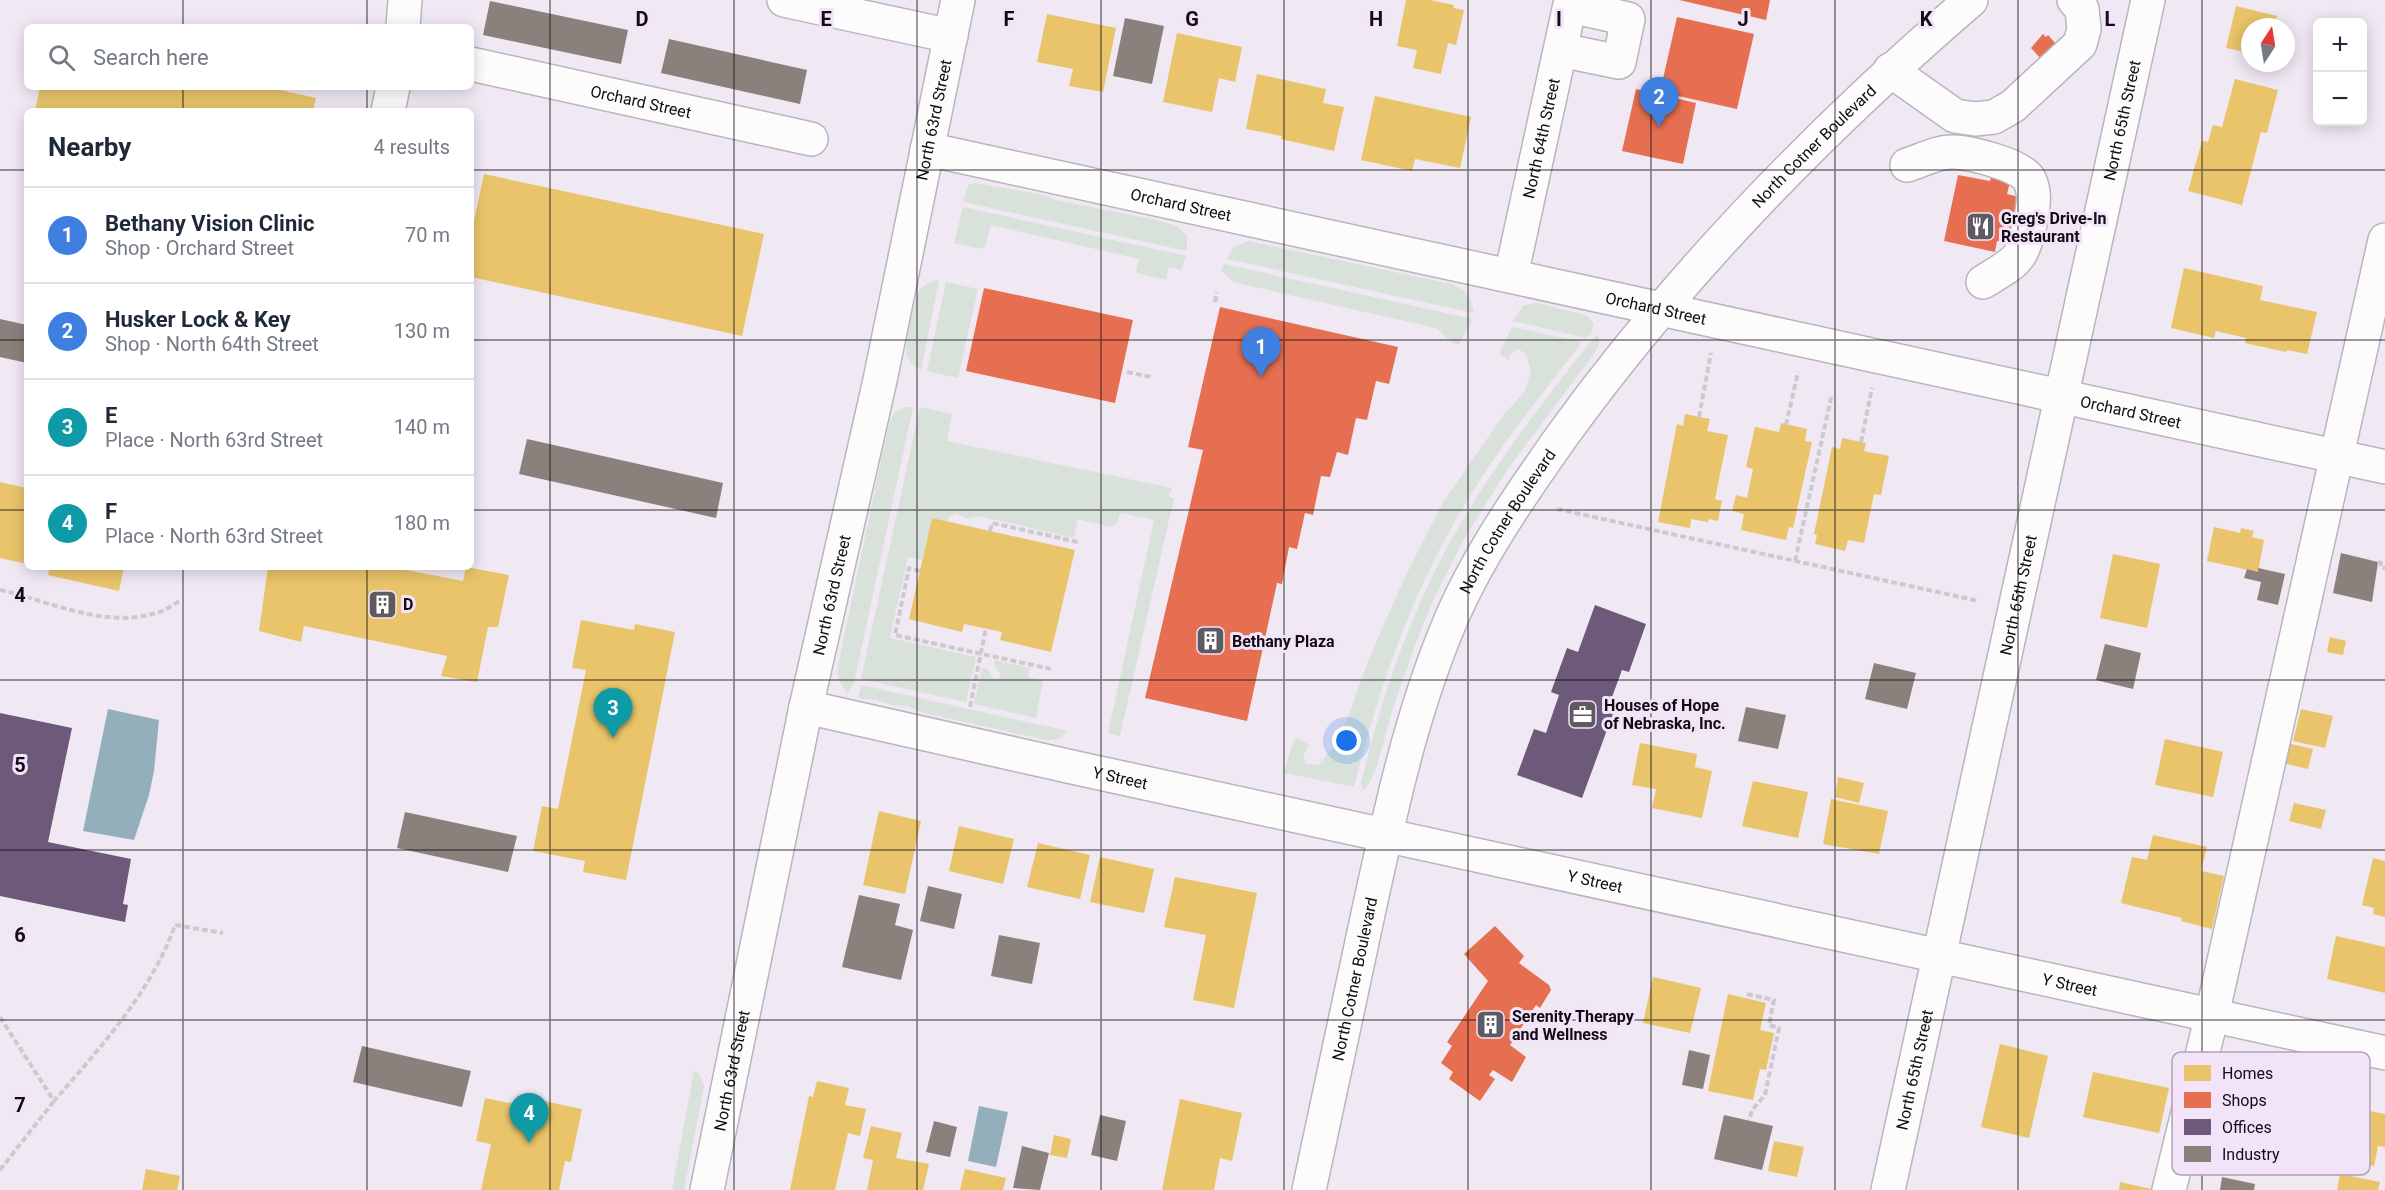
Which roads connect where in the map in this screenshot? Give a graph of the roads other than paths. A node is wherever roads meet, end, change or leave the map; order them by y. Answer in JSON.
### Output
{"nodes":[{"id":1,"x":405,"y":0,"type":"edge"},
{"id":2,"x":784,"y":0,"type":"edge"},
{"id":3,"x":958,"y":0,"type":"edge"},
{"id":4,"x":1971,"y":0,"type":"edge"},
{"id":5,"x":2074,"y":0,"type":"edge"},
{"id":6,"x":2148,"y":0,"type":"edge"},
{"id":7,"x":1571,"y":3,"type":"edge"},
{"id":8,"x":403,"y":24,"type":"edge"},
{"id":9,"x":951,"y":36,"type":"junction"},
{"id":10,"x":1561,"y":50,"type":"junction"},
{"id":11,"x":474,"y":65,"type":"edge"},
{"id":12,"x":1890,"y":70,"type":"junction"},
{"id":13,"x":392,"y":90,"type":"edge"},
{"id":14,"x":389,"y":108,"type":"edge"},
{"id":15,"x":811,"y":139,"type":"dead end"},
{"id":16,"x":927,"y":149,"type":"junction"},
{"id":17,"x":1907,"y":165,"type":"dead end"},
{"id":18,"x":2385,"y":240,"type":"edge"},
{"id":19,"x":1511,"y":276,"type":"junction"},
{"id":20,"x":1983,"y":282,"type":"dead end"},
{"id":21,"x":1662,"y":308,"type":"junction"},
{"id":22,"x":2061,"y":397,"type":"junction"},
{"id":23,"x":2337,"y":456,"type":"junction"},
{"id":24,"x":2385,"y":467,"type":"edge"},
{"id":25,"x":806,"y":707,"type":"junction"},
{"id":26,"x":1385,"y":835,"type":"junction"},
{"id":27,"x":1940,"y":956,"type":"junction"},
{"id":28,"x":2212,"y":1015,"type":"junction"},
{"id":29,"x":2203,"y":1052,"type":"edge"},
{"id":30,"x":2385,"y":1053,"type":"edge"},
{"id":31,"x":2173,"y":1175,"type":"edge"},
{"id":32,"x":707,"y":1190,"type":"edge"},
{"id":33,"x":1309,"y":1190,"type":"edge"},
{"id":34,"x":1888,"y":1190,"type":"edge"},
{"id":35,"x":2169,"y":1190,"type":"edge"}],
"edges":[{"from":1,"to":8,"type":"street"},
{"from":2,"to":9,"type":"street"},
{"from":3,"to":9,"type":"street","name":"North 63rd Street"},
{"from":4,"to":12,"type":"street","name":"North Cotner Boulevard"},
{"from":5,"to":12,"type":"street"},
{"from":6,"to":22,"type":"street","name":"North 65th Street"},
{"from":7,"to":10,"type":"street","name":"North 64th Street"},
{"from":7,"to":10,"type":"street"},
{"from":9,"to":16,"type":"street","name":"North 63rd Street"},
{"from":10,"to":19,"type":"street","name":"North 64th Street"},
{"from":11,"to":15,"type":"street","name":"Orchard Street"},
{"from":12,"to":21,"type":"street","name":"North Cotner Boulevard"},
{"from":13,"to":14,"type":"street"},
{"from":16,"to":19,"type":"street","name":"Orchard Street"},
{"from":16,"to":25,"type":"street","name":"North 63rd Street"},
{"from":17,"to":20,"type":"street"},
{"from":18,"to":23,"type":"street"},
{"from":19,"to":21,"type":"street","name":"Orchard Street"},
{"from":21,"to":22,"type":"street","name":"Orchard Street"},
{"from":21,"to":26,"type":"street","name":"North Cotner Boulevard"},
{"from":22,"to":23,"type":"street","name":"Orchard Street"},
{"from":22,"to":27,"type":"street","name":"North 65th Street"},
{"from":23,"to":24,"type":"street","name":"Orchard Street"},
{"from":23,"to":28,"type":"street"},
{"from":25,"to":26,"type":"street","name":"Y Street"},
{"from":25,"to":32,"type":"street","name":"North 63rd Street"},
{"from":26,"to":27,"type":"street","name":"Y Street"},
{"from":26,"to":33,"type":"street","name":"North Cotner Boulevard"},
{"from":27,"to":28,"type":"street","name":"Y Street"},
{"from":27,"to":34,"type":"street","name":"North 65th Street"},
{"from":28,"to":29,"type":"street"},
{"from":28,"to":30,"type":"street","name":"Y Street"},
{"from":31,"to":35,"type":"street"}]}
